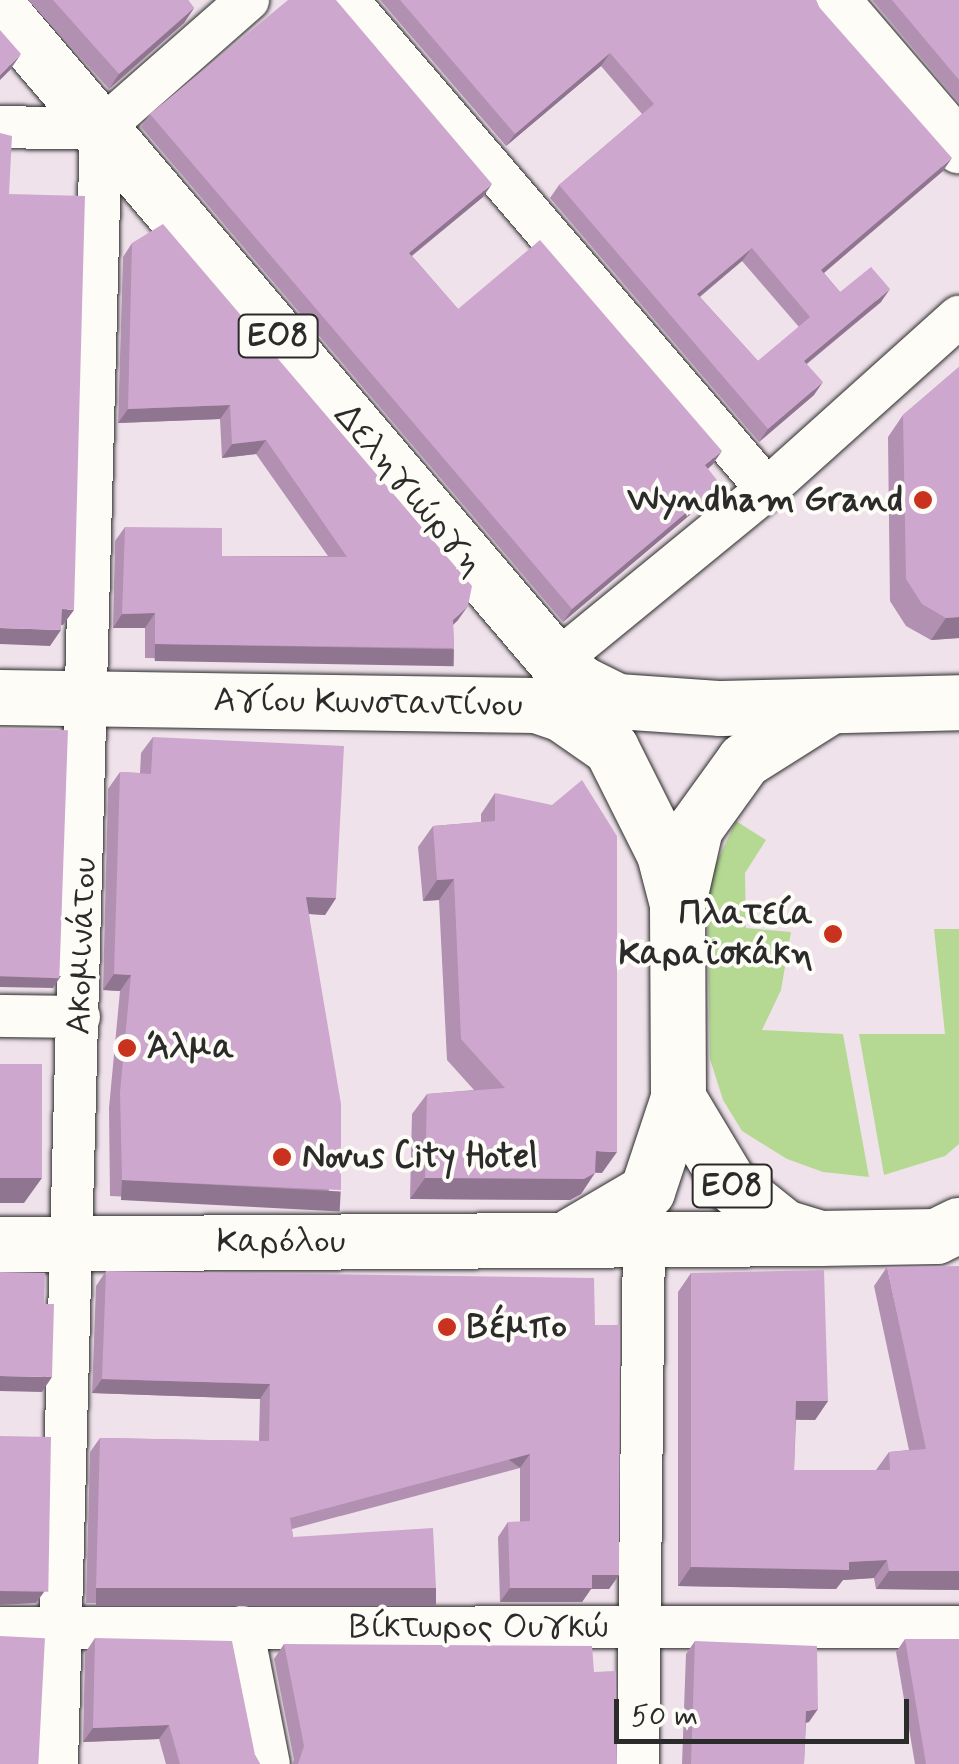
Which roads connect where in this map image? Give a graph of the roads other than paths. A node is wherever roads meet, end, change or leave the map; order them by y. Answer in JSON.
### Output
{"nodes":[{"id":1,"x":248,"y":0,"type":"edge"},
{"id":2,"x":347,"y":0,"type":"edge"},
{"id":3,"x":833,"y":0,"type":"edge"},
{"id":4,"x":0,"y":10,"type":"edge"},
{"id":5,"x":0,"y":127,"type":"edge"},
{"id":6,"x":101,"y":129,"type":"junction"},
{"id":7,"x":959,"y":147,"type":"edge"},
{"id":8,"x":959,"y":317,"type":"edge"},
{"id":9,"x":767,"y":489,"type":"junction"},
{"id":10,"x":556,"y":662,"type":"junction"},
{"id":11,"x":0,"y":697,"type":"edge"},
{"id":12,"x":89,"y":698,"type":"junction"},
{"id":13,"x":828,"y":708,"type":"junction"},
{"id":14,"x":945,"y":712,"type":"edge"},
{"id":15,"x":677,"y":907,"type":"junction"},
{"id":16,"x":0,"y":1016,"type":"edge"},
{"id":17,"x":80,"y":1017,"type":"junction"},
{"id":18,"x":678,"y":1098,"type":"junction"},
{"id":19,"x":951,"y":1234,"type":"edge"},
{"id":20,"x":818,"y":1238,"type":"junction"},
{"id":21,"x":644,"y":1239,"type":"junction"},
{"id":22,"x":562,"y":1240,"type":"junction"},
{"id":23,"x":0,"y":1244,"type":"edge"},
{"id":24,"x":73,"y":1244,"type":"junction"},
{"id":25,"x":639,"y":1627,"type":"junction"},
{"id":26,"x":959,"y":1627,"type":"edge"},
{"id":27,"x":0,"y":1628,"type":"edge"},
{"id":28,"x":62,"y":1628,"type":"junction"},
{"id":29,"x":242,"y":1628,"type":"junction"},
{"id":30,"x":57,"y":1764,"type":"edge"},
{"id":31,"x":269,"y":1764,"type":"edge"},
{"id":32,"x":638,"y":1764,"type":"edge"}],
"edges":[{"from":1,"to":6,"type":"street"},
{"from":2,"to":9,"type":"street"},
{"from":3,"to":7,"type":"street"},
{"from":4,"to":6,"type":"main road","name":"Δεληγιώργη","number":"ΕΟ8"},
{"from":5,"to":6,"type":"street"},
{"from":6,"to":10,"type":"main road","name":"Δεληγιώργη","number":"ΕΟ8"},
{"from":6,"to":12,"type":"street","name":"Ακομινάτου"},
{"from":8,"to":9,"type":"street"},
{"from":9,"to":10,"type":"street"},
{"from":10,"to":13,"type":"main road","name":"Δεληγιώργη","number":"ΕΟ8"},
{"from":11,"to":12,"type":"main road","name":"Αγίου Κωνσταντίνου","number":"ΕΟ8"},
{"from":12,"to":15,"type":"main road","name":"Αγίου Κωνσταντίνου","number":"ΕΟ8"},
{"from":12,"to":17,"type":"street","name":"Ακομινάτου"},
{"from":13,"to":14,"type":"main road","number":"ΕΟ8"},
{"from":13,"to":15,"type":"main road","number":"ΕΟ8"},
{"from":15,"to":18,"type":"main road","number":"ΕΟ8"},
{"from":16,"to":17,"type":"street"},
{"from":17,"to":24,"type":"street","name":"Ακομινάτου"},
{"from":18,"to":20,"type":"main road","number":"ΕΟ8"},
{"from":18,"to":22,"type":"main road","name":"Καρόλου"},
{"from":19,"to":20,"type":"main road","number":"ΕΟ8"},
{"from":20,"to":21,"type":"main road","name":"Καρόλου"},
{"from":21,"to":22,"type":"main road","name":"Καρόλου"},
{"from":21,"to":25,"type":"street"},
{"from":22,"to":24,"type":"main road","name":"Καρόλου"},
{"from":23,"to":24,"type":"main road","name":"Καρόλου"},
{"from":24,"to":28,"type":"street","name":"Ακομινάτου"},
{"from":25,"to":26,"type":"street","name":"Βίκτωρος Ουγκώ"},
{"from":25,"to":29,"type":"street","name":"Βίκτωρος Ουγκώ"},
{"from":25,"to":32,"type":"street"},
{"from":27,"to":28,"type":"street","name":"Βίκτωρος Ουγκώ"},
{"from":28,"to":29,"type":"street","name":"Βίκτωρος Ουγκώ"},
{"from":28,"to":30,"type":"street","name":"Ακομινάτου"},
{"from":29,"to":31,"type":"street"}]}
